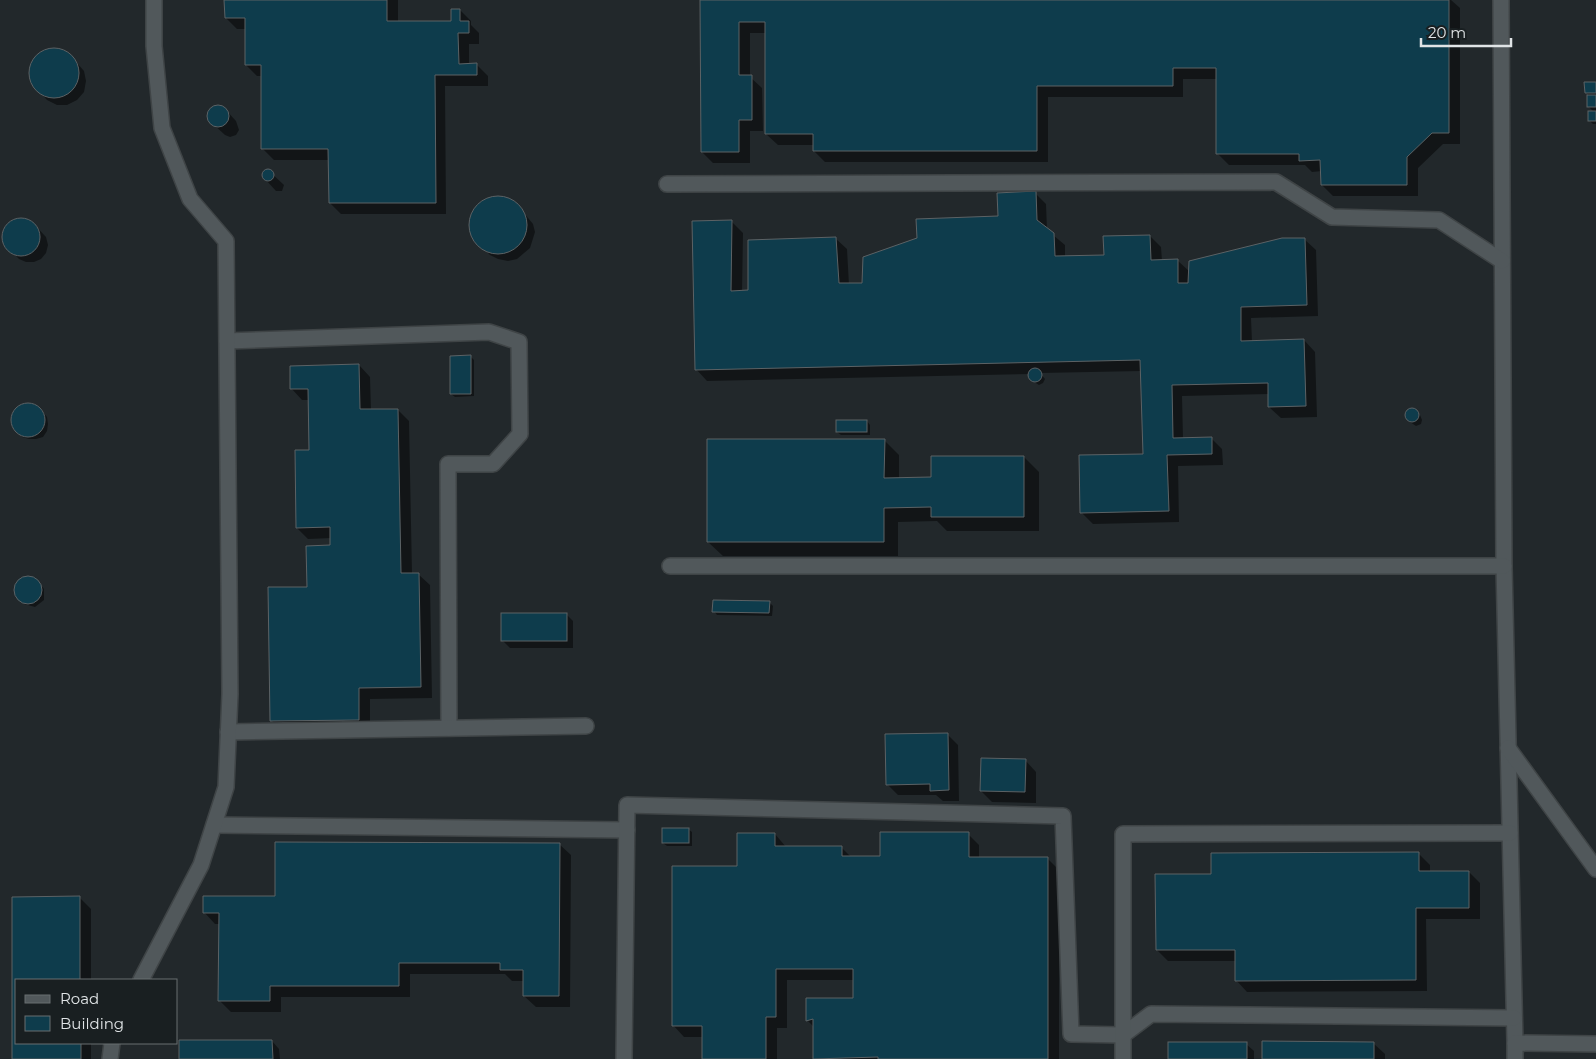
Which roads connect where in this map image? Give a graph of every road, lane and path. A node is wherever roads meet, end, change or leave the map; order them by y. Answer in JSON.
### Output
{"nodes":[{"id":1,"x":154,"y":0,"type":"edge"},
{"id":2,"x":1501,"y":0,"type":"edge"},
{"id":3,"x":667,"y":184,"type":"dead end"},
{"id":4,"x":1502,"y":261,"type":"junction"},
{"id":5,"x":227,"y":341,"type":"junction"},
{"id":6,"x":670,"y":566,"type":"dead end"},
{"id":7,"x":1504,"y":566,"type":"junction"},
{"id":8,"x":586,"y":726,"type":"dead end"},
{"id":9,"x":449,"y":728,"type":"junction"},
{"id":10,"x":228,"y":732,"type":"junction"},
{"id":11,"x":1508,"y":748,"type":"junction"},
{"id":12,"x":214,"y":825,"type":"junction"},
{"id":13,"x":627,"y":830,"type":"junction"},
{"id":14,"x":1510,"y":833,"type":"junction"},
{"id":15,"x":1596,"y":869,"type":"edge"},
{"id":16,"x":143,"y":979,"type":"edge"},
{"id":17,"x":1514,"y":1018,"type":"junction"},
{"id":18,"x":1123,"y":1035,"type":"junction"},
{"id":19,"x":1515,"y":1043,"type":"junction"},
{"id":20,"x":112,"y":1044,"type":"edge"},
{"id":21,"x":1596,"y":1044,"type":"edge"},
{"id":22,"x":110,"y":1059,"type":"edge"},
{"id":23,"x":624,"y":1059,"type":"edge"},
{"id":24,"x":1123,"y":1059,"type":"edge"},
{"id":25,"x":1515,"y":1059,"type":"edge"}],
"edges":[{"from":1,"to":5,"type":"lane"},
{"from":2,"to":4,"type":"lane"},
{"from":3,"to":4,"type":"lane"},
{"from":4,"to":7,"type":"lane"},
{"from":5,"to":9,"type":"lane"},
{"from":5,"to":10,"type":"lane"},
{"from":6,"to":7,"type":"lane"},
{"from":7,"to":11,"type":"lane"},
{"from":8,"to":9,"type":"lane"},
{"from":9,"to":10,"type":"lane"},
{"from":10,"to":12,"type":"lane"},
{"from":11,"to":14,"type":"lane"},
{"from":11,"to":15,"type":"lane"},
{"from":12,"to":13,"type":"lane"},
{"from":12,"to":16,"type":"lane"},
{"from":13,"to":18,"type":"lane"},
{"from":13,"to":23,"type":"lane"},
{"from":14,"to":17,"type":"lane"},
{"from":14,"to":18,"type":"lane"},
{"from":17,"to":18,"type":"lane"},
{"from":17,"to":19,"type":"lane"},
{"from":18,"to":24,"type":"lane"},
{"from":19,"to":21,"type":"lane"},
{"from":19,"to":25,"type":"lane"},
{"from":20,"to":22,"type":"lane"}]}
